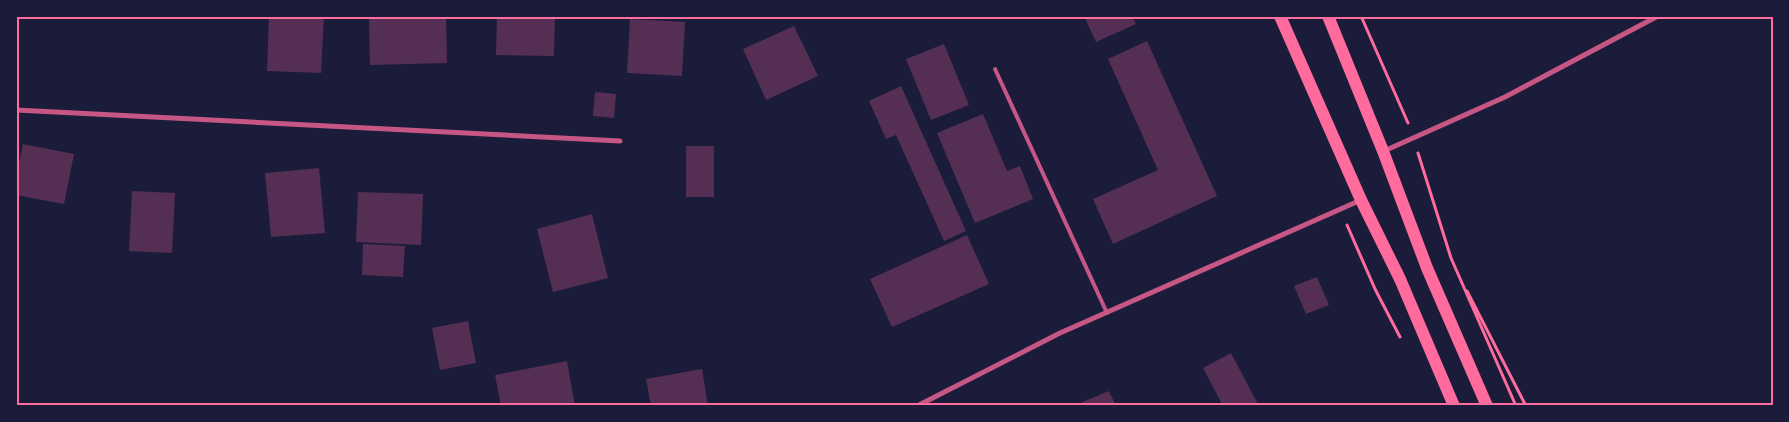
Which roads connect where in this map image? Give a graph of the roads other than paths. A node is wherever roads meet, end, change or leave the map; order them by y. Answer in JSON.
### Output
{"nodes":[{"id":1,"x":1280,"y":16,"type":"edge"},
{"id":2,"x":1328,"y":16,"type":"edge"},
{"id":3,"x":1658,"y":16,"type":"edge"},
{"id":4,"x":995,"y":69,"type":"dead end"},
{"id":5,"x":16,"y":110,"type":"edge"},
{"id":6,"x":620,"y":141,"type":"dead end"},
{"id":7,"x":1383,"y":151,"type":"junction"},
{"id":8,"x":1361,"y":200,"type":"junction"},
{"id":9,"x":1107,"y":313,"type":"junction"},
{"id":10,"x":917,"y":406,"type":"edge"},
{"id":11,"x":1454,"y":406,"type":"edge"},
{"id":12,"x":1487,"y":406,"type":"edge"}],
"edges":[{"from":1,"to":8,"type":"main road"},
{"from":2,"to":7,"type":"main road"},
{"from":3,"to":7,"type":"street"},
{"from":4,"to":9,"type":"lane"},
{"from":5,"to":6,"type":"street"},
{"from":7,"to":12,"type":"main road"},
{"from":8,"to":9,"type":"street"},
{"from":8,"to":11,"type":"main road"},
{"from":9,"to":10,"type":"street"}]}
